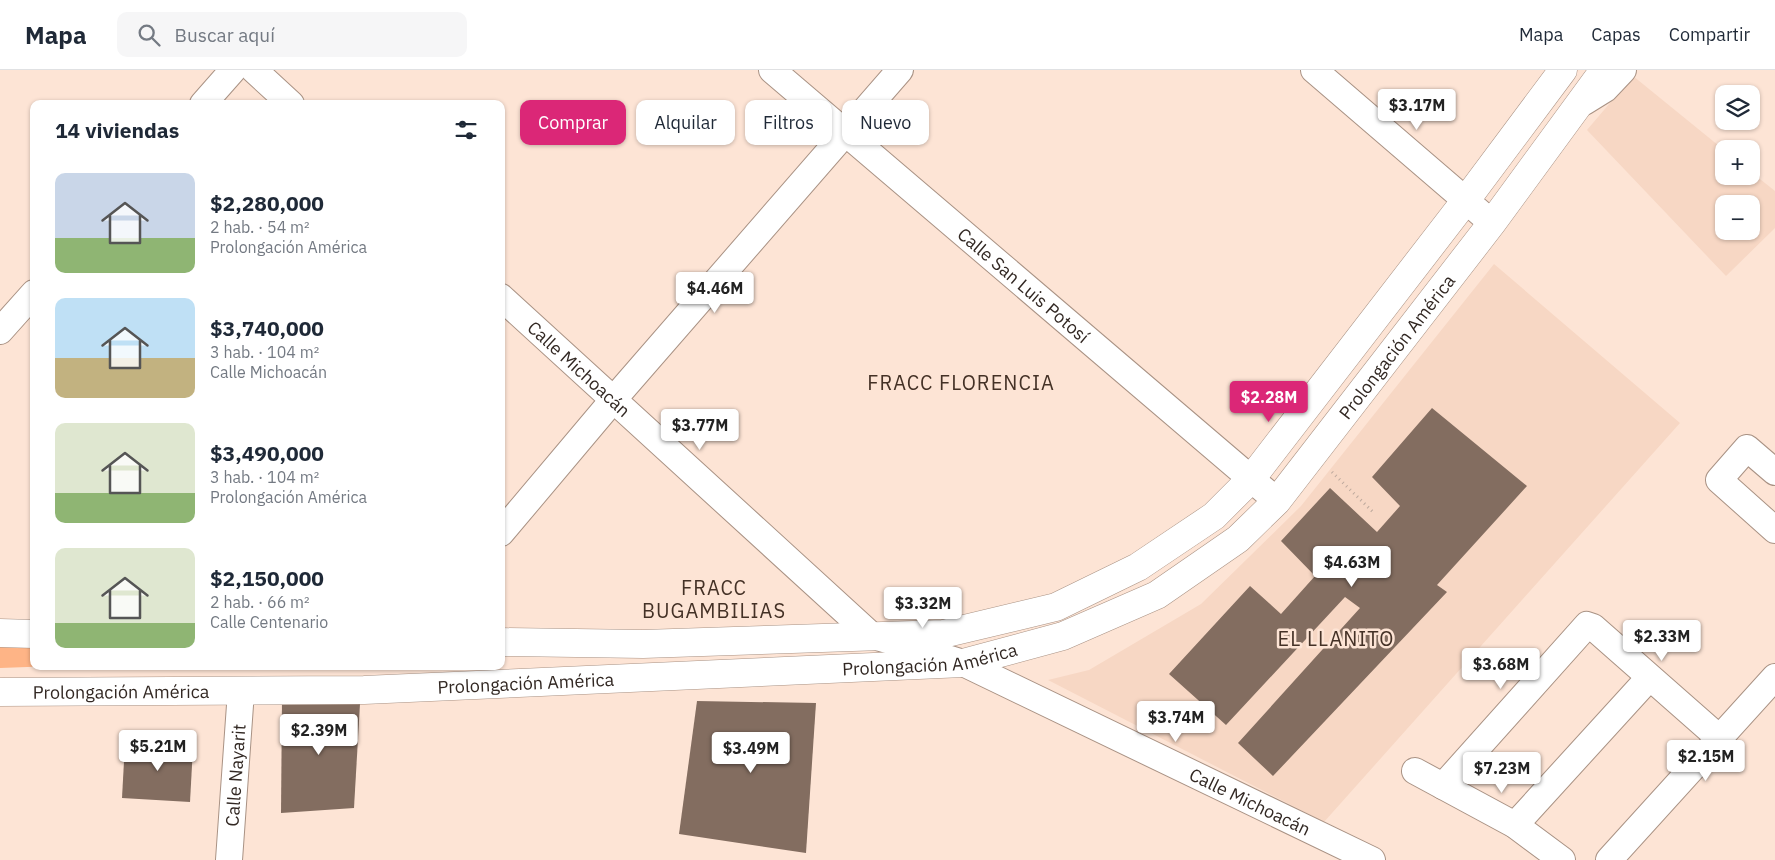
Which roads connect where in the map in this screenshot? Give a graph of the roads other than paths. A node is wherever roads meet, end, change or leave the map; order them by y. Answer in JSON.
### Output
{"nodes":[{"id":1,"x":233,"y":70,"type":"edge"},
{"id":2,"x":254,"y":70,"type":"edge"},
{"id":3,"x":772,"y":70,"type":"edge"},
{"id":4,"x":900,"y":70,"type":"edge"},
{"id":5,"x":1314,"y":70,"type":"edge"},
{"id":6,"x":1563,"y":70,"type":"edge"},
{"id":7,"x":1604,"y":70,"type":"edge"},
{"id":8,"x":1623,"y":70,"type":"edge"},
{"id":9,"x":207,"y":100,"type":"edge"},
{"id":10,"x":287,"y":100,"type":"edge"},
{"id":11,"x":874,"y":100,"type":"edge"},
{"id":12,"x":1579,"y":105,"type":"junction"},
{"id":13,"x":842,"y":131,"type":"edge"},
{"id":14,"x":842,"y":137,"type":"edge"},
{"id":15,"x":858,"y":145,"type":"edge"},
{"id":16,"x":1466,"y":200,"type":"junction"},
{"id":17,"x":1492,"y":223,"type":"junction"},
{"id":18,"x":30,"y":297,"type":"edge"},
{"id":19,"x":505,"y":301,"type":"edge"},
{"id":20,"x":0,"y":331,"type":"edge"},
{"id":21,"x":613,"y":400,"type":"junction"},
{"id":22,"x":1775,"y":472,"type":"edge"},
{"id":23,"x":1251,"y":479,"type":"junction"},
{"id":24,"x":1276,"y":501,"type":"junction"},
{"id":25,"x":505,"y":528,"type":"edge"},
{"id":26,"x":1775,"y":530,"type":"edge"},
{"id":27,"x":0,"y":633,"type":"edge"},
{"id":28,"x":30,"y":634,"type":"edge"},
{"id":29,"x":871,"y":635,"type":"junction"},
{"id":30,"x":505,"y":642,"type":"edge"},
{"id":31,"x":962,"y":663,"type":"junction"},
{"id":32,"x":387,"y":670,"type":"edge"},
{"id":33,"x":1775,"y":677,"type":"edge"},
{"id":34,"x":1649,"y":678,"type":"junction"},
{"id":35,"x":364,"y":690,"type":"junction"},
{"id":36,"x":241,"y":691,"type":"junction"},
{"id":37,"x":0,"y":692,"type":"edge"},
{"id":38,"x":1718,"y":737,"type":"junction"},
{"id":39,"x":1415,"y":771,"type":"dead end"},
{"id":40,"x":1444,"y":786,"type":"junction"},
{"id":41,"x":1515,"y":825,"type":"junction"},
{"id":42,"x":229,"y":860,"type":"edge"},
{"id":43,"x":1372,"y":860,"type":"edge"},
{"id":44,"x":1562,"y":860,"type":"edge"},
{"id":45,"x":1608,"y":860,"type":"edge"}],
"edges":[{"from":1,"to":9,"type":"street"},
{"from":2,"to":10,"type":"street"},
{"from":3,"to":13,"type":"street","name":"Calle San Luis Potosí"},
{"from":4,"to":11,"type":"street"},
{"from":5,"to":16,"type":"street"},
{"from":6,"to":16,"type":"street","name":"Prolongación América"},
{"from":7,"to":12,"type":"street","name":"Prolongación América"},
{"from":8,"to":12,"type":"street"},
{"from":12,"to":17,"type":"street","name":"Prolongación América"},
{"from":14,"to":21,"type":"street"},
{"from":15,"to":23,"type":"street","name":"Calle San Luis Potosí"},
{"from":16,"to":17,"type":"street"},
{"from":16,"to":23,"type":"street","name":"Prolongación América"},
{"from":17,"to":24,"type":"street","name":"Prolongación América"},
{"from":18,"to":20,"type":"street"},
{"from":19,"to":21,"type":"street","name":"Calle Michoacán"},
{"from":21,"to":25,"type":"street"},
{"from":21,"to":29,"type":"street","name":"Calle Michoacán"},
{"from":22,"to":26,"type":"street"},
{"from":23,"to":24,"type":"street","name":"Calle San Luis Potosí"},
{"from":23,"to":29,"type":"street","name":"Prolongación América"},
{"from":24,"to":31,"type":"street","name":"Prolongación América"},
{"from":27,"to":28,"type":"street"},
{"from":29,"to":30,"type":"street","name":"Prolongación América"},
{"from":29,"to":31,"type":"street","name":"Calle Michoacán"},
{"from":31,"to":35,"type":"street","name":"Prolongación América"},
{"from":31,"to":43,"type":"street","name":"Calle Michoacán"},
{"from":32,"to":35,"type":"street"},
{"from":33,"to":38,"type":"street"},
{"from":34,"to":38,"type":"street"},
{"from":34,"to":40,"type":"street"},
{"from":34,"to":41,"type":"street"},
{"from":35,"to":36,"type":"street","name":"Prolongación América"},
{"from":36,"to":37,"type":"street","name":"Prolongación América"},
{"from":36,"to":42,"type":"street","name":"Calle Nayarit"},
{"from":38,"to":45,"type":"street"},
{"from":39,"to":40,"type":"street"},
{"from":40,"to":41,"type":"street"},
{"from":41,"to":44,"type":"street"}]}
